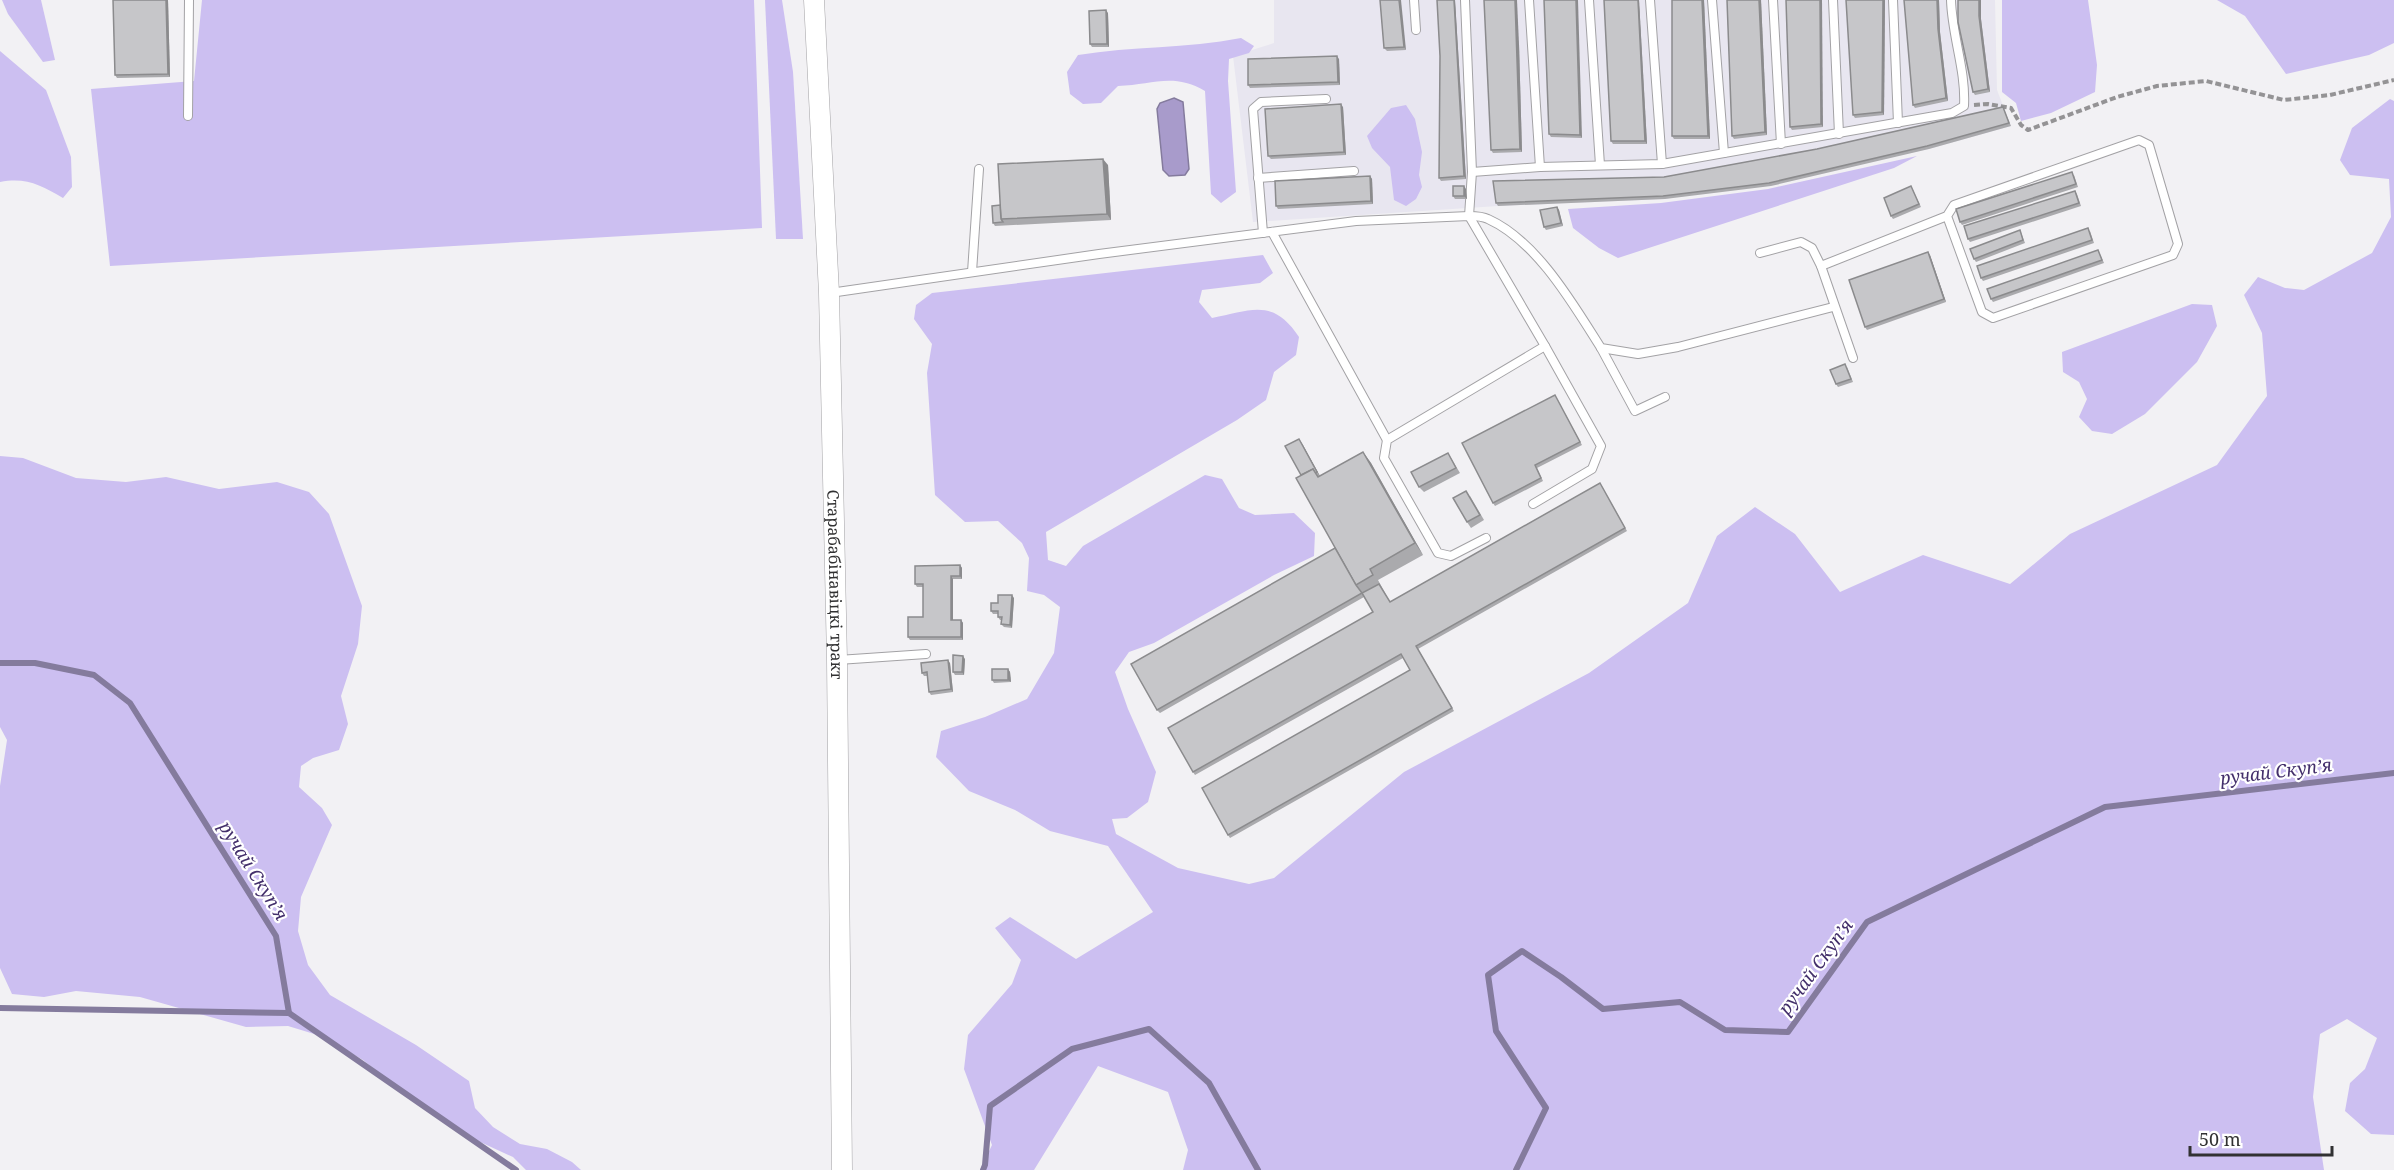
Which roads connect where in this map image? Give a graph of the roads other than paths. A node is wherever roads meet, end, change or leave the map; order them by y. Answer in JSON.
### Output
{"nodes":[{"id":1,"x":189,"y":0,"type":"edge"},
{"id":2,"x":814,"y":0,"type":"edge"},
{"id":3,"x":1414,"y":0,"type":"edge"},
{"id":4,"x":1465,"y":0,"type":"edge"},
{"id":5,"x":1529,"y":0,"type":"edge"},
{"id":6,"x":1589,"y":0,"type":"edge"},
{"id":7,"x":1650,"y":0,"type":"edge"},
{"id":8,"x":1712,"y":0,"type":"edge"},
{"id":9,"x":1773,"y":0,"type":"edge"},
{"id":10,"x":1833,"y":0,"type":"edge"},
{"id":11,"x":1893,"y":0,"type":"edge"},
{"id":12,"x":1951,"y":0,"type":"edge"},
{"id":13,"x":1416,"y":30,"type":"dead end"},
{"id":14,"x":1326,"y":99,"type":"dead end"},
{"id":15,"x":188,"y":116,"type":"dead end"},
{"id":16,"x":1898,"y":123,"type":"junction"},
{"id":17,"x":1839,"y":134,"type":"junction"},
{"id":18,"x":1781,"y":144,"type":"junction"},
{"id":19,"x":1724,"y":153,"type":"junction"},
{"id":20,"x":1662,"y":164,"type":"junction"},
{"id":21,"x":1600,"y":165,"type":"junction"},
{"id":22,"x":1540,"y":167,"type":"junction"},
{"id":23,"x":979,"y":169,"type":"dead end"},
{"id":24,"x":1354,"y":171,"type":"dead end"},
{"id":25,"x":1472,"y":172,"type":"junction"},
{"id":26,"x":1258,"y":178,"type":"junction"},
{"id":27,"x":1469,"y":216,"type":"junction"},
{"id":28,"x":1947,"y":216,"type":"junction"},
{"id":29,"x":1272,"y":232,"type":"junction"},
{"id":30,"x":1263,"y":233,"type":"junction"},
{"id":31,"x":1760,"y":253,"type":"dead end"},
{"id":32,"x":1821,"y":266,"type":"junction"},
{"id":33,"x":972,"y":272,"type":"junction"},
{"id":34,"x":829,"y":293,"type":"junction"},
{"id":35,"x":1833,"y":307,"type":"junction"},
{"id":36,"x":1545,"y":346,"type":"junction"},
{"id":37,"x":1601,"y":348,"type":"junction"},
{"id":38,"x":1853,"y":358,"type":"dead end"},
{"id":39,"x":1665,"y":397,"type":"dead end"},
{"id":40,"x":1387,"y":441,"type":"junction"},
{"id":41,"x":1533,"y":504,"type":"dead end"},
{"id":42,"x":1486,"y":538,"type":"dead end"},
{"id":43,"x":926,"y":654,"type":"dead end"},
{"id":44,"x":837,"y":660,"type":"junction"},
{"id":45,"x":842,"y":1170,"type":"edge"}],
"edges":[{"from":1,"to":15,"type":"lane"},
{"from":2,"to":34,"type":"street","name":"Старабабінавіцкі тракт"},
{"from":3,"to":13,"type":"lane"},
{"from":4,"to":25,"type":"lane"},
{"from":5,"to":22,"type":"lane"},
{"from":6,"to":21,"type":"lane"},
{"from":7,"to":20,"type":"lane"},
{"from":8,"to":19,"type":"lane"},
{"from":9,"to":18,"type":"lane"},
{"from":10,"to":17,"type":"lane"},
{"from":11,"to":16,"type":"lane"},
{"from":12,"to":16,"type":"lane"},
{"from":14,"to":26,"type":"lane"},
{"from":16,"to":17,"type":"lane"},
{"from":17,"to":18,"type":"lane"},
{"from":18,"to":19,"type":"lane"},
{"from":19,"to":20,"type":"lane"},
{"from":20,"to":21,"type":"lane"},
{"from":21,"to":22,"type":"lane"},
{"from":22,"to":25,"type":"lane"},
{"from":23,"to":33,"type":"lane"},
{"from":24,"to":26,"type":"lane"},
{"from":25,"to":27,"type":"lane"},
{"from":26,"to":30,"type":"lane"},
{"from":27,"to":29,"type":"lane"},
{"from":27,"to":36,"type":"lane"},
{"from":27,"to":37,"type":"lane"},
{"from":28,"to":28,"type":"lane"},
{"from":28,"to":32,"type":"lane"},
{"from":29,"to":30,"type":"lane"},
{"from":29,"to":40,"type":"lane"},
{"from":30,"to":33,"type":"lane"},
{"from":31,"to":32,"type":"lane"},
{"from":32,"to":35,"type":"lane"},
{"from":33,"to":34,"type":"lane"},
{"from":34,"to":44,"type":"street","name":"Старабабінавіцкі тракт"},
{"from":35,"to":37,"type":"lane"},
{"from":35,"to":38,"type":"lane"},
{"from":36,"to":40,"type":"lane"},
{"from":36,"to":41,"type":"lane"},
{"from":37,"to":39,"type":"lane"},
{"from":40,"to":42,"type":"lane"},
{"from":43,"to":44,"type":"lane"},
{"from":44,"to":45,"type":"street","name":"Старабабінавіцкі тракт"}]}
